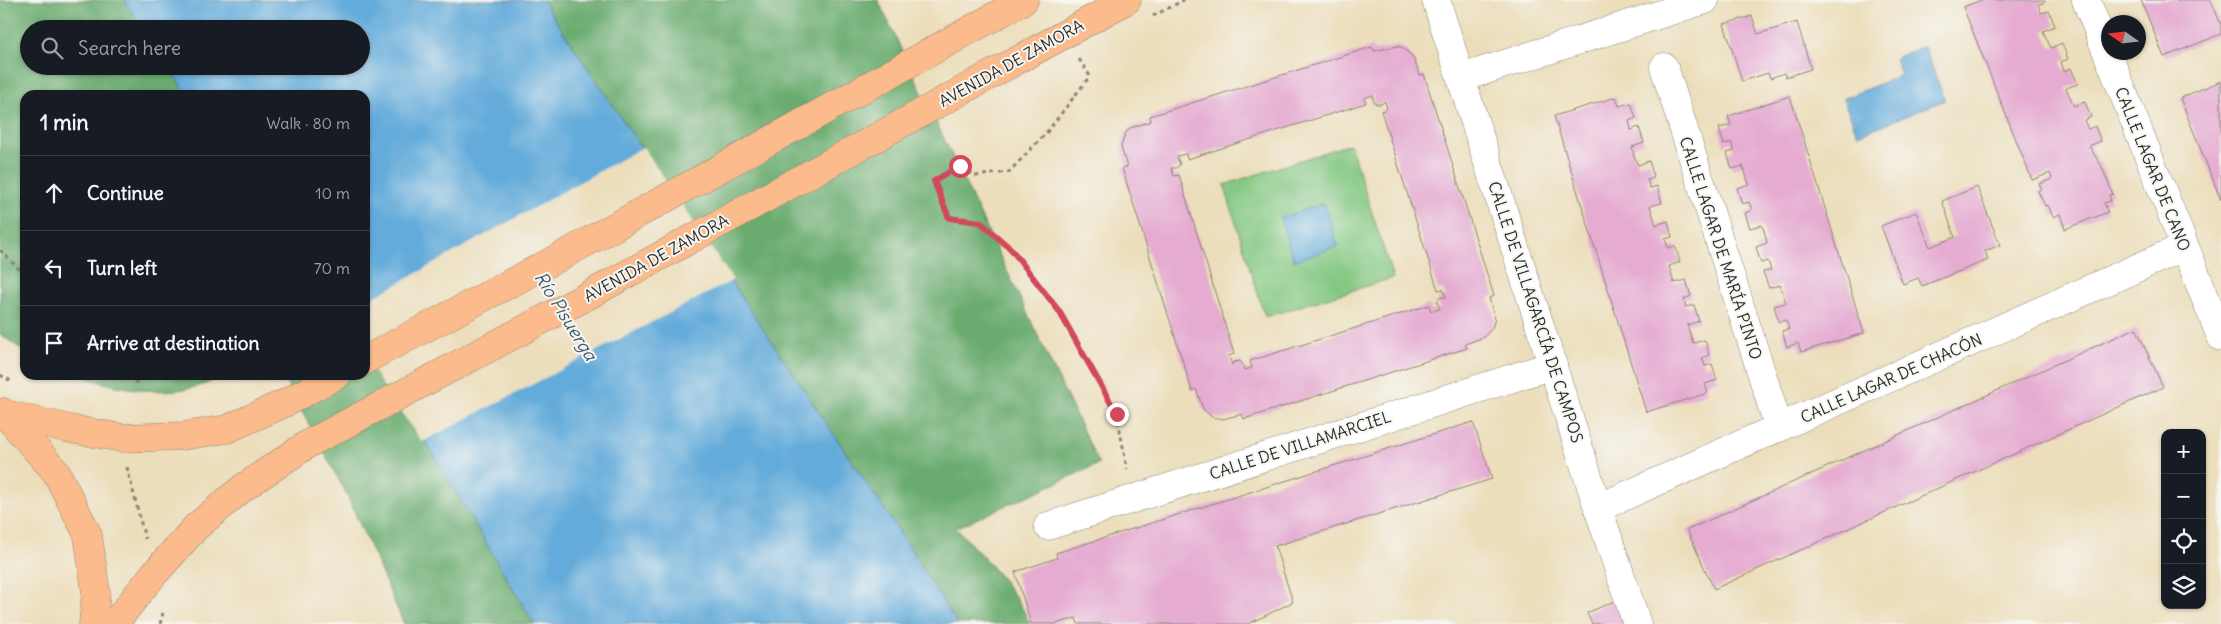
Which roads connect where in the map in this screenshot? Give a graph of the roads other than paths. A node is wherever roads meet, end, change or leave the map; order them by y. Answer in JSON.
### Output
{"nodes":[{"id":1,"x":1024,"y":0,"type":"edge"},
{"id":2,"x":1127,"y":0,"type":"edge"},
{"id":3,"x":1436,"y":0,"type":"edge"},
{"id":4,"x":1705,"y":0,"type":"edge"},
{"id":5,"x":2086,"y":0,"type":"edge"},
{"id":6,"x":1664,"y":67,"type":"dead end"},
{"id":7,"x":1461,"y":78,"type":"junction"},
{"id":8,"x":2184,"y":246,"type":"junction"},
{"id":9,"x":2221,"y":337,"type":"edge"},
{"id":10,"x":370,"y":357,"type":"edge"},
{"id":11,"x":1553,"y":365,"type":"junction"},
{"id":12,"x":329,"y":380,"type":"edge"},
{"id":13,"x":3,"y":412,"type":"edge"},
{"id":14,"x":1779,"y":428,"type":"junction"},
{"id":15,"x":1598,"y":508,"type":"junction"},
{"id":16,"x":1048,"y":526,"type":"dead end"},
{"id":17,"x":93,"y":624,"type":"edge"},
{"id":18,"x":114,"y":624,"type":"edge"},
{"id":19,"x":1637,"y":624,"type":"edge"}],
"edges":[{"from":1,"to":10,"type":"highway"},
{"from":2,"to":18,"type":"highway","name":"AVENIDA DE ZAMORA"},
{"from":3,"to":7,"type":"street","name":"CALLE DE VILLAGARCÍA DE CAMPOS"},
{"from":4,"to":7,"type":"street"},
{"from":5,"to":8,"type":"street","name":"CALLE LAGAR DE CANO"},
{"from":6,"to":14,"type":"street","name":"CALLE LAGAR DE MARÍA PINTO"},
{"from":7,"to":11,"type":"street","name":"CALLE DE VILLAGARCÍA DE CAMPOS"},
{"from":8,"to":9,"type":"street","name":"CALLE LAGAR DE CANO"},
{"from":8,"to":14,"type":"street","name":"CALLE LAGAR DE CHACÓN"},
{"from":11,"to":15,"type":"street","name":"CALLE DE VILLAGARCÍA DE CAMPOS"},
{"from":11,"to":16,"type":"street","name":"CALLE DE VILLAMARCIEL"},
{"from":12,"to":13,"type":"highway"},
{"from":13,"to":17,"type":"highway"},
{"from":14,"to":15,"type":"street","name":"CALLE LAGAR DE CHACÓN"},
{"from":15,"to":19,"type":"street","name":"CALLE DE VILLAGARCÍA DE CAMPOS"}]}
